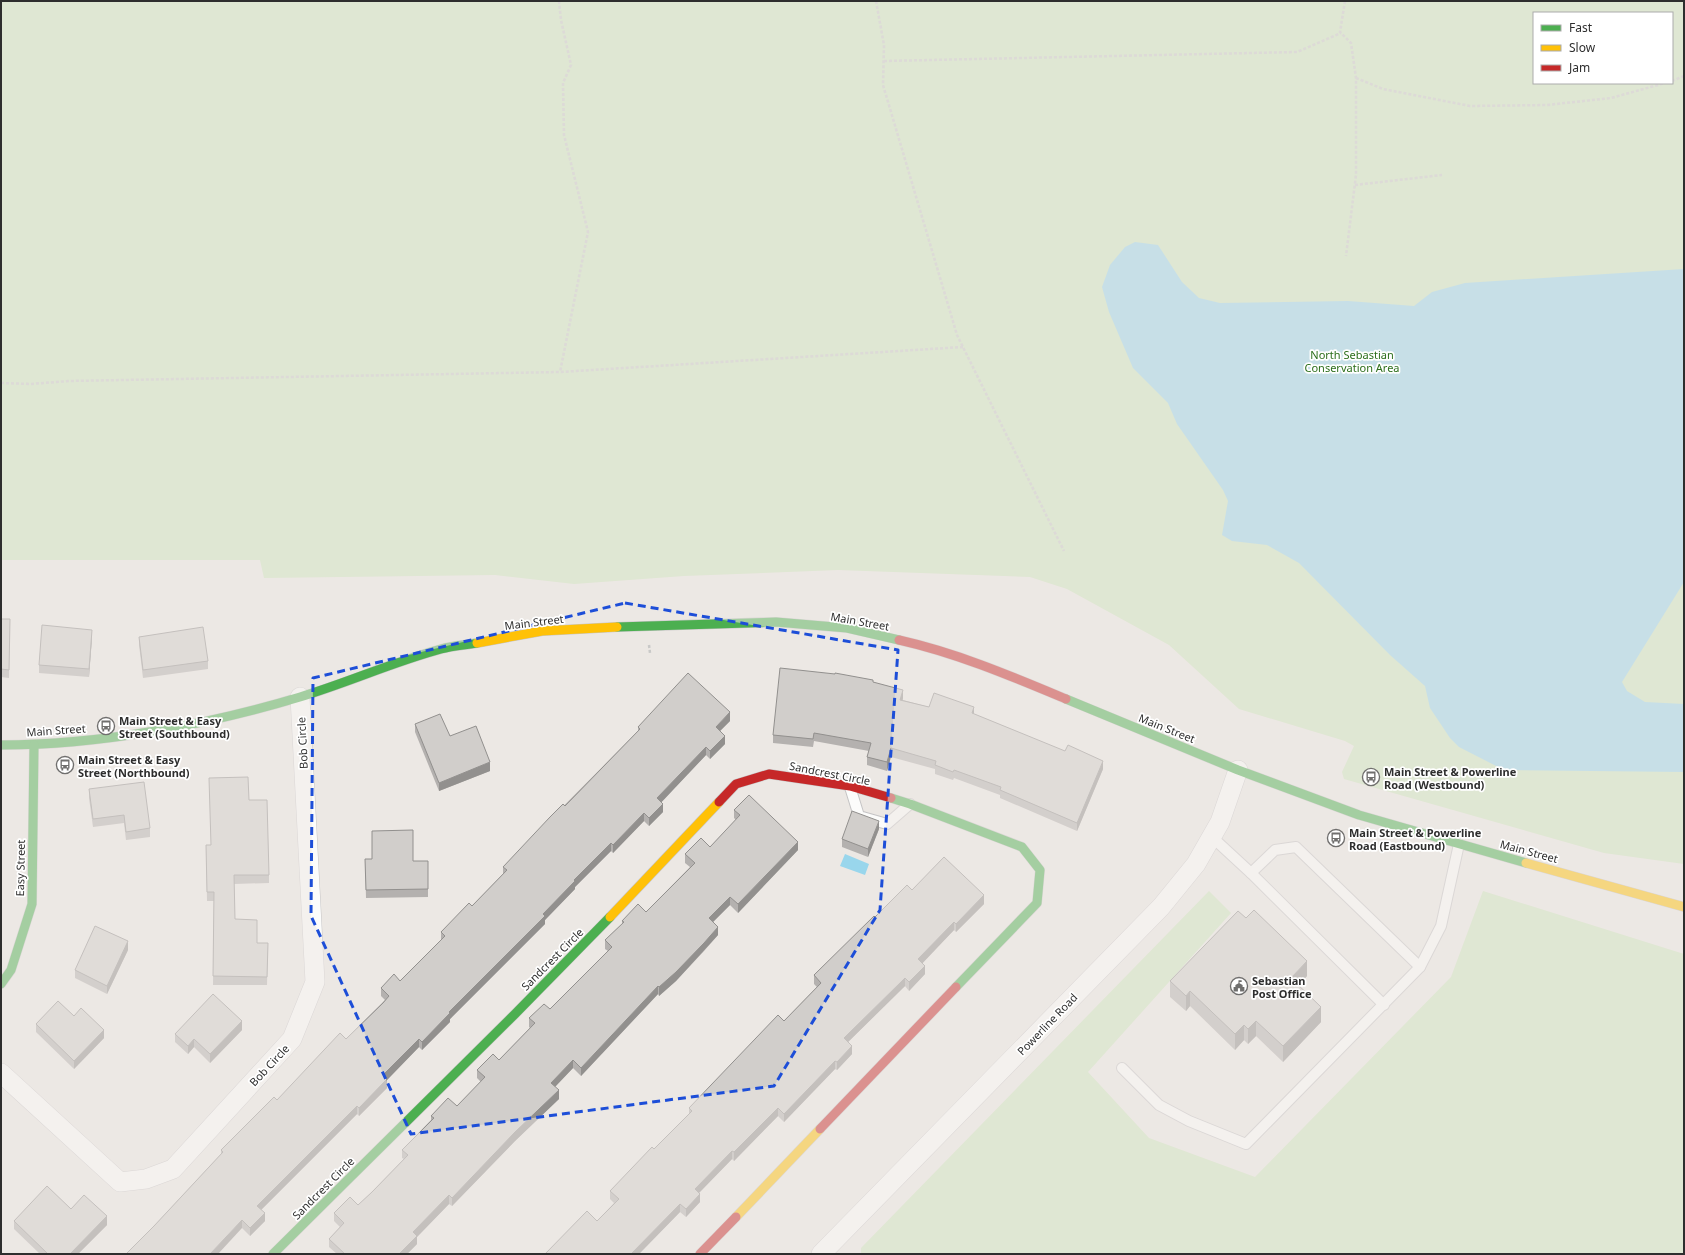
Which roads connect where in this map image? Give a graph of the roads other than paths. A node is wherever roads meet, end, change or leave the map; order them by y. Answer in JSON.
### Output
{"nodes":[{"id":1,"x":300,"y":697,"type":"junction"},
{"id":2,"x":1,"y":745,"type":"edge"},
{"id":3,"x":34,"y":745,"type":"junction"},
{"id":4,"x":1238,"y":770,"type":"junction"},
{"id":5,"x":850,"y":786,"type":"junction"},
{"id":6,"x":910,"y":804,"type":"junction"},
{"id":7,"x":1212,"y":837,"type":"junction"},
{"id":8,"x":1459,"y":844,"type":"junction"},
{"id":9,"x":1251,"y":873,"type":"junction"},
{"id":10,"x":1684,"y":907,"type":"edge"},
{"id":11,"x":1420,"y":967,"type":"junction"},
{"id":12,"x":1,"y":984,"type":"edge"},
{"id":13,"x":1384,"y":1005,"type":"junction"},
{"id":14,"x":1122,"y":1068,"type":"dead end"},
{"id":15,"x":1,"y":1073,"type":"edge"},
{"id":16,"x":709,"y":1251,"type":"edge"},
{"id":17,"x":273,"y":1254,"type":"edge"},
{"id":18,"x":821,"y":1254,"type":"edge"}],
"edges":[{"from":1,"to":3,"type":"street","name":"Main Street"},
{"from":1,"to":4,"type":"street","name":"Main Street"},
{"from":1,"to":15,"type":"street","name":"Bob Circle"},
{"from":2,"to":3,"type":"street","name":"Main Street"},
{"from":3,"to":12,"type":"street","name":"Easy Street"},
{"from":4,"to":7,"type":"street","name":"Powerline Road"},
{"from":4,"to":8,"type":"street","name":"Main Street"},
{"from":5,"to":6,"type":"street","name":"Sandcrest Circle"},
{"from":5,"to":6,"type":"lane"},
{"from":5,"to":17,"type":"street","name":"Sandcrest Circle"},
{"from":6,"to":16,"type":"street","name":"Sandcrest Circle"},
{"from":7,"to":9,"type":"lane"},
{"from":7,"to":18,"type":"street","name":"Powerline Road"},
{"from":8,"to":10,"type":"street","name":"Main Street"},
{"from":8,"to":11,"type":"lane"},
{"from":9,"to":11,"type":"lane"},
{"from":9,"to":13,"type":"lane"},
{"from":11,"to":13,"type":"lane"},
{"from":13,"to":14,"type":"lane"}]}
